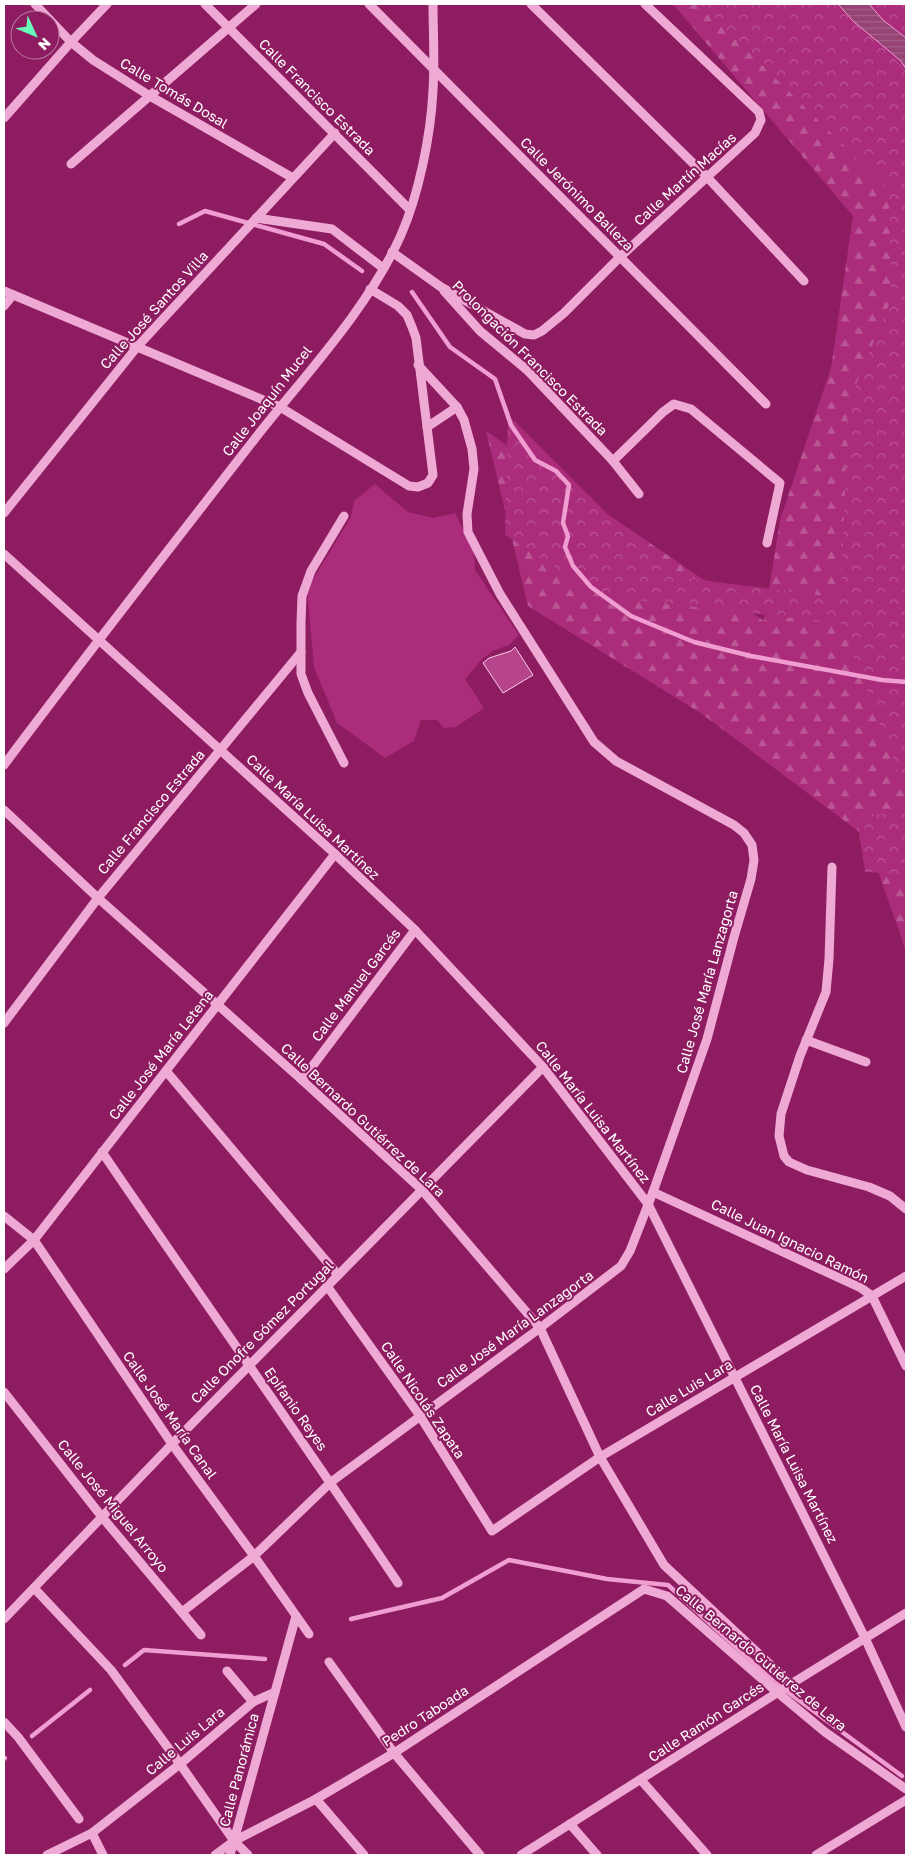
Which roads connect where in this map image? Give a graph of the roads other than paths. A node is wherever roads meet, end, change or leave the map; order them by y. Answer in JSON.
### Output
{"nodes":[{"id":1,"x":107,"y":4,"type":"edge"},
{"id":2,"x":205,"y":4,"type":"edge"},
{"id":3,"x":256,"y":4,"type":"edge"},
{"id":4,"x":369,"y":4,"type":"edge"},
{"id":5,"x":433,"y":4,"type":"edge"},
{"id":6,"x":531,"y":4,"type":"edge"},
{"id":7,"x":645,"y":4,"type":"edge"},
{"id":8,"x":229,"y":28,"type":"junction"},
{"id":9,"x":60,"y":30,"type":"edge"},
{"id":10,"x":71,"y":42,"type":"junction"},
{"id":11,"x":433,"y":67,"type":"junction"},
{"id":12,"x":150,"y":96,"type":"junction"},
{"id":13,"x":6,"y":111,"type":"edge"},
{"id":14,"x":334,"y":133,"type":"junction"},
{"id":15,"x":71,"y":164,"type":"dead end"},
{"id":16,"x":707,"y":177,"type":"junction"},
{"id":17,"x":293,"y":178,"type":"junction"},
{"id":18,"x":410,"y":210,"type":"junction"},
{"id":19,"x":256,"y":218,"type":"junction"},
{"id":20,"x":392,"y":252,"type":"junction"},
{"id":21,"x":620,"y":257,"type":"junction"},
{"id":22,"x":383,"y":268,"type":"junction"},
{"id":23,"x":804,"y":281,"type":"dead end"},
{"id":24,"x":441,"y":288,"type":"junction"},
{"id":25,"x":370,"y":289,"type":"junction"},
{"id":26,"x":8,"y":293,"type":"edge"},
{"id":27,"x":4,"y":306,"type":"edge"},
{"id":28,"x":137,"y":347,"type":"junction"},
{"id":29,"x":418,"y":365,"type":"junction"},
{"id":30,"x":766,"y":404,"type":"dead end"},
{"id":31,"x":280,"y":407,"type":"junction"},
{"id":32,"x":457,"y":407,"type":"junction"},
{"id":33,"x":427,"y":427,"type":"junction"},
{"id":34,"x":613,"y":461,"type":"junction"},
{"id":35,"x":639,"y":494,"type":"dead end"},
{"id":36,"x":4,"y":513,"type":"edge"},
{"id":37,"x":344,"y":516,"type":"dead end"},
{"id":38,"x":767,"y":543,"type":"dead end"},
{"id":39,"x":4,"y":554,"type":"edge"},
{"id":40,"x":98,"y":639,"type":"junction"},
{"id":41,"x":301,"y":652,"type":"junction"},
{"id":42,"x":221,"y":751,"type":"junction"},
{"id":43,"x":344,"y":763,"type":"dead end"},
{"id":44,"x":4,"y":765,"type":"edge"},
{"id":45,"x":4,"y":810,"type":"edge"},
{"id":46,"x":335,"y":854,"type":"junction"},
{"id":47,"x":832,"y":866,"type":"dead end"},
{"id":48,"x":98,"y":898,"type":"junction"},
{"id":49,"x":415,"y":930,"type":"junction"},
{"id":50,"x":218,"y":1005,"type":"junction"},
{"id":51,"x":4,"y":1023,"type":"edge"},
{"id":52,"x":806,"y":1040,"type":"junction"},
{"id":53,"x":866,"y":1062,"type":"dead end"},
{"id":54,"x":543,"y":1067,"type":"junction"},
{"id":55,"x":166,"y":1071,"type":"junction"},
{"id":56,"x":302,"y":1080,"type":"junction"},
{"id":57,"x":102,"y":1152,"type":"junction"},
{"id":58,"x":422,"y":1190,"type":"junction"},
{"id":59,"x":653,"y":1192,"type":"junction"},
{"id":60,"x":648,"y":1204,"type":"junction"},
{"id":61,"x":906,"y":1209,"type":"edge"},
{"id":62,"x":4,"y":1216,"type":"edge"},
{"id":63,"x":34,"y":1240,"type":"junction"},
{"id":64,"x":4,"y":1269,"type":"edge"},
{"id":65,"x":338,"y":1275,"type":"junction"},
{"id":66,"x":906,"y":1276,"type":"edge"},
{"id":67,"x":328,"y":1286,"type":"junction"},
{"id":68,"x":872,"y":1296,"type":"junction"},
{"id":69,"x":540,"y":1328,"type":"junction"},
{"id":70,"x":249,"y":1366,"type":"junction"},
{"id":71,"x":906,"y":1366,"type":"edge"},
{"id":72,"x":735,"y":1377,"type":"junction"},
{"id":73,"x":4,"y":1392,"type":"edge"},
{"id":74,"x":420,"y":1416,"type":"junction"},
{"id":75,"x":172,"y":1444,"type":"junction"},
{"id":76,"x":600,"y":1457,"type":"junction"},
{"id":77,"x":331,"y":1482,"type":"junction"},
{"id":78,"x":102,"y":1517,"type":"junction"},
{"id":79,"x":492,"y":1531,"type":"joint"},
{"id":80,"x":254,"y":1556,"type":"junction"},
{"id":81,"x":398,"y":1583,"type":"dead end"},
{"id":82,"x":34,"y":1588,"type":"junction"},
{"id":83,"x":644,"y":1589,"type":"joint"},
{"id":84,"x":182,"y":1612,"type":"junction"},
{"id":85,"x":906,"y":1613,"type":"edge"},
{"id":86,"x":296,"y":1616,"type":"junction"},
{"id":87,"x":4,"y":1620,"type":"edge"},
{"id":88,"x":309,"y":1634,"type":"dead end"},
{"id":89,"x":201,"y":1635,"type":"dead end"},
{"id":90,"x":865,"y":1638,"type":"junction"},
{"id":91,"x":329,"y":1662,"type":"dead end"},
{"id":92,"x":227,"y":1671,"type":"dead end"},
{"id":93,"x":791,"y":1684,"type":"junction"},
{"id":94,"x":275,"y":1692,"type":"junction"},
{"id":95,"x":777,"y":1692,"type":"junction"},
{"id":96,"x":253,"y":1702,"type":"junction"},
{"id":97,"x":4,"y":1722,"type":"edge"},
{"id":98,"x":906,"y":1727,"type":"edge"},
{"id":99,"x":394,"y":1752,"type":"junction"},
{"id":100,"x":180,"y":1764,"type":"junction"},
{"id":101,"x":641,"y":1780,"type":"junction"},
{"id":102,"x":906,"y":1789,"type":"edge"},
{"id":103,"x":316,"y":1799,"type":"junction"},
{"id":104,"x":906,"y":1800,"type":"edge"},
{"id":105,"x":79,"y":1819,"type":"dead end"},
{"id":106,"x":570,"y":1824,"type":"junction"},
{"id":107,"x":92,"y":1833,"type":"junction"},
{"id":108,"x":234,"y":1841,"type":"junction"},
{"id":109,"x":47,"y":1855,"type":"edge"},
{"id":110,"x":102,"y":1855,"type":"edge"},
{"id":111,"x":215,"y":1855,"type":"edge"},
{"id":112,"x":230,"y":1855,"type":"edge"},
{"id":113,"x":248,"y":1855,"type":"edge"},
{"id":114,"x":364,"y":1855,"type":"edge"},
{"id":115,"x":480,"y":1855,"type":"edge"},
{"id":116,"x":521,"y":1855,"type":"edge"},
{"id":117,"x":597,"y":1855,"type":"edge"},
{"id":118,"x":707,"y":1855,"type":"edge"},
{"id":119,"x":816,"y":1855,"type":"edge"}],
"edges":[{"from":1,"to":10,"type":"street"},
{"from":2,"to":8,"type":"street","name":"Calle Francisco Estrada"},
{"from":3,"to":8,"type":"street"},
{"from":4,"to":11,"type":"street","name":"Calle Jerónimo Balleza"},
{"from":5,"to":11,"type":"street","name":"Calle Joaquín Mucel"},
{"from":6,"to":16,"type":"street"},
{"from":7,"to":16,"type":"street","name":"Calle Martín Macías"},
{"from":8,"to":12,"type":"street"},
{"from":8,"to":14,"type":"street","name":"Calle Francisco Estrada"},
{"from":9,"to":10,"type":"street","name":"Calle Tomás Dosal"},
{"from":10,"to":12,"type":"street","name":"Calle Tomás Dosal"},
{"from":10,"to":13,"type":"street"},
{"from":11,"to":18,"type":"street","name":"Calle Joaquín Mucel"},
{"from":11,"to":21,"type":"street","name":"Calle Jerónimo Balleza"},
{"from":12,"to":15,"type":"street"},
{"from":12,"to":17,"type":"street","name":"Calle Tomás Dosal"},
{"from":14,"to":17,"type":"street","name":"Calle José Santos Villa"},
{"from":14,"to":18,"type":"street","name":"Calle Francisco Estrada"},
{"from":16,"to":21,"type":"street","name":"Calle Martín Macías"},
{"from":16,"to":23,"type":"street"},
{"from":17,"to":19,"type":"street","name":"Calle José Santos Villa"},
{"from":18,"to":20,"type":"street","name":"Calle Joaquín Mucel"},
{"from":19,"to":22,"type":"street"},
{"from":19,"to":28,"type":"street","name":"Calle José Santos Villa"},
{"from":20,"to":22,"type":"street","name":"Calle Joaquín Mucel"},
{"from":20,"to":24,"type":"street","name":"Calle Martín Macías"},
{"from":21,"to":24,"type":"street","name":"Calle Martín Macías"},
{"from":21,"to":30,"type":"street","name":"Calle Jerónimo Balleza"},
{"from":22,"to":25,"type":"street","name":"Calle Joaquín Mucel"},
{"from":24,"to":34,"type":"street","name":"Prolongación Francisco Estrada"},
{"from":25,"to":29,"type":"street"},
{"from":25,"to":31,"type":"street","name":"Calle Joaquín Mucel"},
{"from":26,"to":27,"type":"street"},
{"from":26,"to":28,"type":"street"},
{"from":28,"to":31,"type":"street"},
{"from":28,"to":36,"type":"street","name":"Calle José Santos Villa"},
{"from":29,"to":32,"type":"street","name":"Calle José María Lanzagorta"},
{"from":29,"to":33,"type":"street"},
{"from":31,"to":33,"type":"street"},
{"from":31,"to":40,"type":"street","name":"Calle Joaquín Mucel"},
{"from":32,"to":33,"type":"street"},
{"from":32,"to":59,"type":"street","name":"Calle José María Lanzagorta"},
{"from":34,"to":35,"type":"street","name":"Prolongación Francisco Estrada"},
{"from":34,"to":38,"type":"street"},
{"from":37,"to":41,"type":"street"},
{"from":39,"to":40,"type":"street","name":"Calle María Luisa Martínez"},
{"from":40,"to":42,"type":"street","name":"Calle María Luisa Martínez"},
{"from":40,"to":44,"type":"street","name":"Calle Joaquín Mucel"},
{"from":41,"to":42,"type":"street","name":"Calle Francisco Estrada"},
{"from":41,"to":43,"type":"street"},
{"from":42,"to":46,"type":"street","name":"Calle María Luisa Martínez"},
{"from":42,"to":48,"type":"street","name":"Calle Francisco Estrada"},
{"from":45,"to":48,"type":"street","name":"Calle Bernardo Gutiérrez de Lara"},
{"from":46,"to":49,"type":"street","name":"Calle María Luisa Martínez"},
{"from":46,"to":50,"type":"street","name":"Calle José María Letena"},
{"from":47,"to":52,"type":"street"},
{"from":48,"to":50,"type":"street","name":"Calle Bernardo Gutiérrez de Lara"},
{"from":48,"to":51,"type":"street","name":"Calle Francisco Estrada"},
{"from":49,"to":54,"type":"street","name":"Calle María Luisa Martínez"},
{"from":49,"to":56,"type":"street","name":"Calle Manuel Garcés"},
{"from":50,"to":55,"type":"street","name":"Calle José María Letena"},
{"from":50,"to":56,"type":"street","name":"Calle Bernardo Gutiérrez de Lara"},
{"from":52,"to":53,"type":"street"},
{"from":52,"to":61,"type":"street"},
{"from":54,"to":58,"type":"street","name":"Calle Onofre Gómez Portugal"},
{"from":54,"to":60,"type":"street","name":"Calle María Luisa Martínez"},
{"from":55,"to":57,"type":"street","name":"Calle José María Letena"},
{"from":55,"to":65,"type":"street"},
{"from":56,"to":58,"type":"street","name":"Calle Bernardo Gutiérrez de Lara"},
{"from":57,"to":63,"type":"street","name":"Calle José María Letena"},
{"from":57,"to":70,"type":"street","name":"Epifanio Reyes"},
{"from":58,"to":65,"type":"street","name":"Calle Onofre Gómez Portugal"},
{"from":58,"to":69,"type":"street","name":"Calle Bernardo Gutiérrez de Lara"},
{"from":59,"to":60,"type":"street","name":"Calle José María Lanzagorta"},
{"from":59,"to":68,"type":"street","name":"Calle Juan Ignacio Ramón"},
{"from":60,"to":69,"type":"street","name":"Calle José María Lanzagorta"},
{"from":60,"to":72,"type":"street","name":"Calle María Luisa Martínez"},
{"from":62,"to":63,"type":"street","name":"Calle José María Canal"},
{"from":63,"to":64,"type":"street","name":"Calle José María Letena"},
{"from":63,"to":75,"type":"street","name":"Calle José María Canal"},
{"from":65,"to":67,"type":"street","name":"Calle Onofre Gómez Portugal"},
{"from":66,"to":68,"type":"street","name":"Calle Luis Lara"},
{"from":67,"to":70,"type":"street","name":"Calle Onofre Gómez Portugal"},
{"from":67,"to":74,"type":"street","name":"Calle Nicolás Zapata"},
{"from":68,"to":71,"type":"street","name":"Calle Juan Ignacio Ramón"},
{"from":68,"to":72,"type":"street","name":"Calle Luis Lara"},
{"from":69,"to":74,"type":"street","name":"Calle José María Lanzagorta"},
{"from":69,"to":76,"type":"street","name":"Calle Bernardo Gutiérrez de Lara"},
{"from":70,"to":75,"type":"street","name":"Calle Onofre Gómez Portugal"},
{"from":70,"to":77,"type":"street","name":"Epifanio Reyes"},
{"from":72,"to":76,"type":"street","name":"Calle Luis Lara"},
{"from":72,"to":90,"type":"street","name":"Calle María Luisa Martínez"},
{"from":73,"to":78,"type":"street","name":"Calle José Miguel Arroyo"},
{"from":74,"to":77,"type":"street","name":"Calle José María Lanzagorta"},
{"from":74,"to":79,"type":"street","name":"Calle Nicolás Zapata"},
{"from":75,"to":78,"type":"street","name":"Calle Onofre Gómez Portugal"},
{"from":75,"to":80,"type":"street","name":"Calle José María Canal"},
{"from":76,"to":79,"type":"street","name":"Calle Luis Lara"},
{"from":76,"to":93,"type":"street","name":"Calle Bernardo Gutiérrez de Lara"},
{"from":77,"to":80,"type":"street","name":"Calle José María Lanzagorta"},
{"from":77,"to":81,"type":"street","name":"Epifanio Reyes"},
{"from":78,"to":82,"type":"street","name":"Calle Onofre Gómez Portugal"},
{"from":78,"to":84,"type":"street","name":"Calle José Miguel Arroyo"},
{"from":80,"to":84,"type":"street","name":"Calle José María Lanzagorta"},
{"from":80,"to":86,"type":"street","name":"Calle José María Canal"},
{"from":82,"to":87,"type":"street","name":"Calle Onofre Gómez Portugal"},
{"from":82,"to":100,"type":"street"},
{"from":83,"to":95,"type":"street","name":"Calle Bernardo Gutiérrez de Lara"},
{"from":83,"to":99,"type":"street","name":"Pedro Taboada"},
{"from":84,"to":89,"type":"street","name":"Calle José Miguel Arroyo"},
{"from":85,"to":90,"type":"street","name":"Calle Ramón Garcés"},
{"from":86,"to":88,"type":"street","name":"Calle José María Canal"},
{"from":86,"to":94,"type":"street"},
{"from":90,"to":93,"type":"street","name":"Calle Ramón Garcés"},
{"from":90,"to":98,"type":"street","name":"Calle María Luisa Martínez"},
{"from":91,"to":99,"type":"street"},
{"from":92,"to":96,"type":"street"},
{"from":93,"to":95,"type":"street","name":"Calle Ramón Garcés"},
{"from":94,"to":96,"type":"street","name":"Calle Luis Lara"},
{"from":94,"to":108,"type":"street","name":"Calle Panorámica"},
{"from":95,"to":101,"type":"street","name":"Calle Ramón Garcés"},
{"from":95,"to":102,"type":"street","name":"Calle Bernardo Gutiérrez de Lara"},
{"from":96,"to":100,"type":"street","name":"Calle Luis Lara"},
{"from":97,"to":105,"type":"street"},
{"from":99,"to":103,"type":"street","name":"Pedro Taboada"},
{"from":99,"to":115,"type":"street"},
{"from":100,"to":107,"type":"street","name":"Calle Luis Lara"},
{"from":100,"to":108,"type":"street"},
{"from":101,"to":106,"type":"street","name":"Calle Ramón Garcés"},
{"from":101,"to":118,"type":"street"},
{"from":103,"to":108,"type":"street","name":"Pedro Taboada"},
{"from":103,"to":114,"type":"street"},
{"from":104,"to":119,"type":"street"},
{"from":106,"to":116,"type":"street","name":"Calle Ramón Garcés"},
{"from":106,"to":117,"type":"street"},
{"from":107,"to":109,"type":"street","name":"Calle Luis Lara"},
{"from":107,"to":110,"type":"street"},
{"from":108,"to":111,"type":"street","name":"Pedro Taboada"},
{"from":108,"to":112,"type":"street","name":"Calle Panorámica"},
{"from":108,"to":113,"type":"street"}]}
